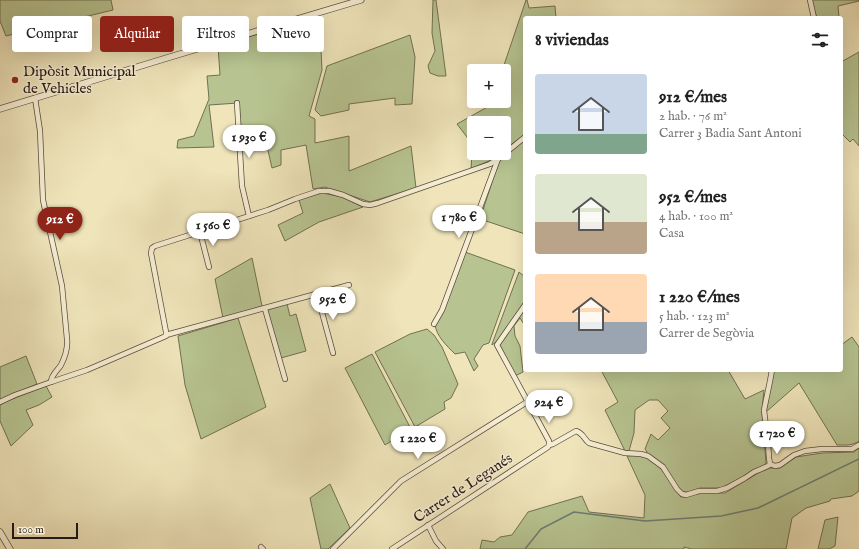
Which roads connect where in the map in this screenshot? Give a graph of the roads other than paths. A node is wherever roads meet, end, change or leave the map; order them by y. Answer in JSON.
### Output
{"nodes":[{"id":1,"x":361,"y":0,"type":"edge"},
{"id":2,"x":810,"y":0,"type":"edge"},
{"id":3,"x":814,"y":16,"type":"edge"},
{"id":4,"x":35,"y":98,"type":"junction"},
{"id":5,"x":237,"y":103,"type":"dead end"},
{"id":6,"x":0,"y":109,"type":"edge"},
{"id":7,"x":523,"y":139,"type":"edge"},
{"id":8,"x":511,"y":148,"type":"edge"},
{"id":9,"x":496,"y":160,"type":"edge"},
{"id":10,"x":498,"y":160,"type":"edge"},
{"id":11,"x":249,"y":216,"type":"junction"},
{"id":12,"x":200,"y":232,"type":"junction"},
{"id":13,"x":209,"y":267,"type":"dead end"},
{"id":14,"x":349,"y":285,"type":"dead end"},
{"id":15,"x":317,"y":294,"type":"junction"},
{"id":16,"x":523,"y":308,"type":"edge"},
{"id":17,"x":265,"y":309,"type":"junction"},
{"id":18,"x":434,"y":324,"type":"dead end"},
{"id":19,"x":166,"y":336,"type":"junction"},
{"id":20,"x":333,"y":353,"type":"dead end"},
{"id":21,"x":772,"y":372,"type":"edge"},
{"id":22,"x":285,"y":379,"type":"dead end"},
{"id":23,"x":51,"y":382,"type":"junction"},
{"id":24,"x":0,"y":402,"type":"edge"},
{"id":25,"x":527,"y":402,"type":"junction"},
{"id":26,"x":859,"y":445,"type":"edge"},
{"id":27,"x":549,"y":446,"type":"junction"},
{"id":28,"x":770,"y":464,"type":"junction"},
{"id":29,"x":428,"y":525,"type":"junction"},
{"id":30,"x":0,"y":532,"type":"edge"},
{"id":31,"x":1,"y":539,"type":"edge"},
{"id":32,"x":10,"y":549,"type":"edge"},
{"id":33,"x":333,"y":549,"type":"edge"},
{"id":34,"x":392,"y":549,"type":"edge"},
{"id":35,"x":443,"y":549,"type":"edge"}],
"edges":[{"from":1,"to":4,"type":"street"},
{"from":2,"to":3,"type":"street"},
{"from":4,"to":6,"type":"street"},
{"from":4,"to":23,"type":"street"},
{"from":5,"to":11,"type":"street"},
{"from":7,"to":8,"type":"street"},
{"from":9,"to":11,"type":"street"},
{"from":10,"to":18,"type":"street"},
{"from":11,"to":12,"type":"street"},
{"from":12,"to":13,"type":"street"},
{"from":12,"to":19,"type":"street"},
{"from":14,"to":15,"type":"street"},
{"from":15,"to":17,"type":"street"},
{"from":15,"to":20,"type":"street"},
{"from":16,"to":25,"type":"street"},
{"from":17,"to":19,"type":"street"},
{"from":17,"to":22,"type":"street"},
{"from":19,"to":23,"type":"street"},
{"from":21,"to":28,"type":"street"},
{"from":23,"to":24,"type":"street"},
{"from":25,"to":27,"type":"street"},
{"from":25,"to":33,"type":"street"},
{"from":26,"to":28,"type":"street"},
{"from":27,"to":28,"type":"street","name":"Carrer de Leganés"},
{"from":27,"to":29,"type":"street","name":"Carrer de Leganés"},
{"from":29,"to":34,"type":"street","name":"Carrer de Leganés"},
{"from":29,"to":35,"type":"street"},
{"from":30,"to":31,"type":"street"},
{"from":31,"to":32,"type":"street"}]}
